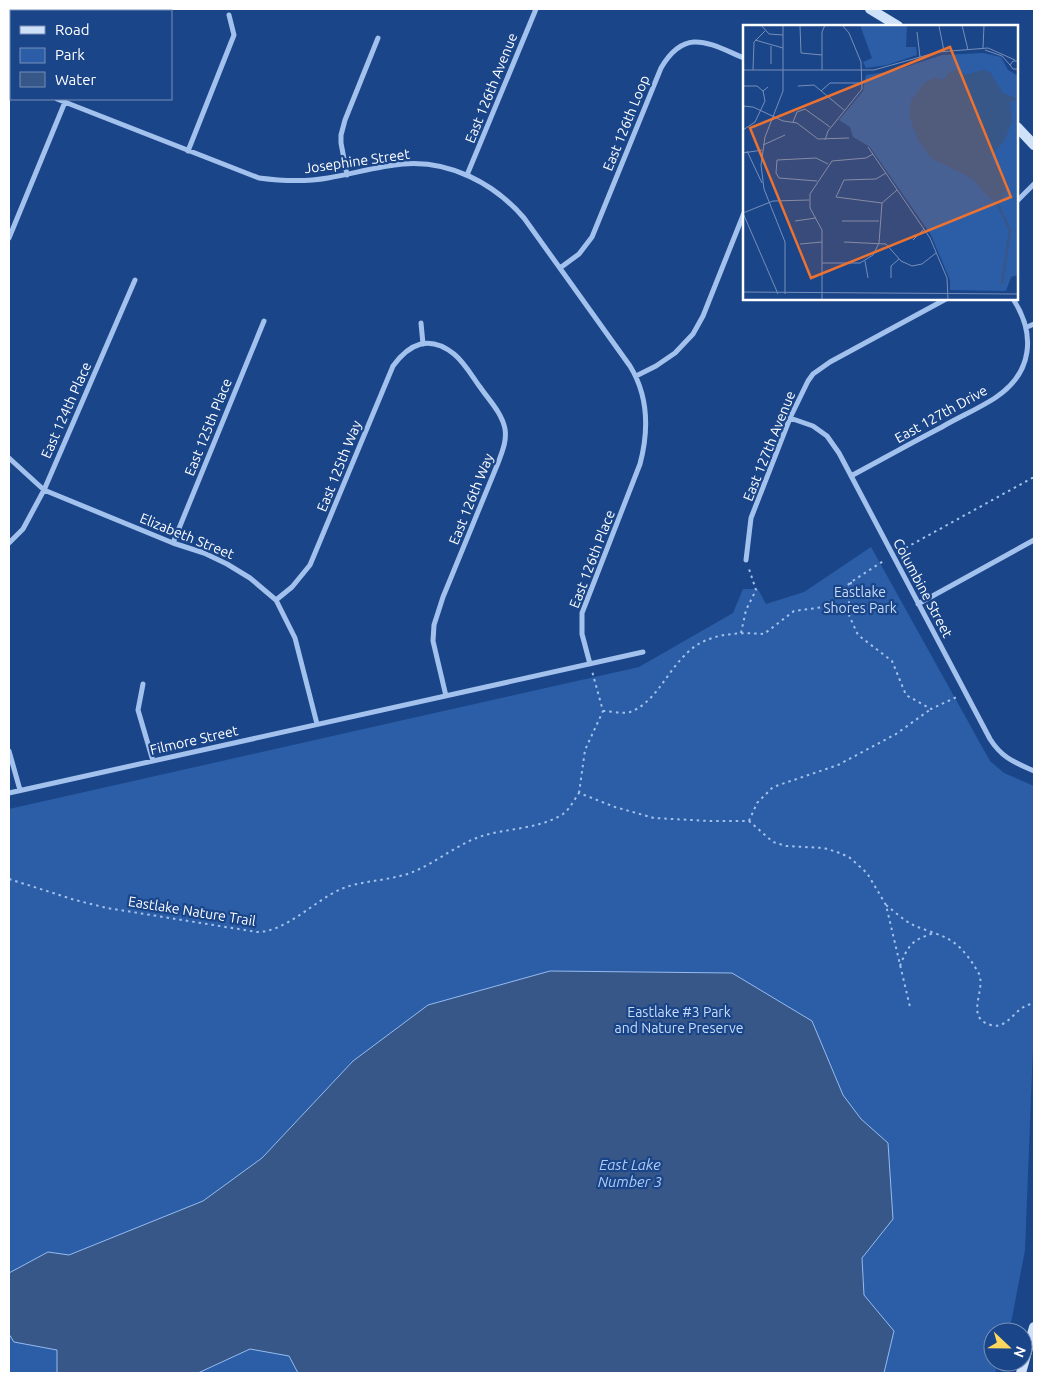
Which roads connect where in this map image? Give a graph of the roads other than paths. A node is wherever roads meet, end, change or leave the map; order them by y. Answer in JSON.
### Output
{"nodes":[{"id":1,"x":536,"y":9,"type":"edge"},
{"id":2,"x":870,"y":9,"type":"edge"},
{"id":3,"x":882,"y":12,"type":"edge"},
{"id":4,"x":229,"y":15,"type":"dead end"},
{"id":5,"x":897,"y":25,"type":"edge"},
{"id":6,"x":378,"y":38,"type":"dead end"},
{"id":7,"x":743,"y":58,"type":"edge"},
{"id":8,"x":60,"y":100,"type":"edge"},
{"id":9,"x":65,"y":102,"type":"junction"},
{"id":10,"x":1018,"y":128,"type":"edge"},
{"id":11,"x":1034,"y":145,"type":"edge"},
{"id":12,"x":188,"y":151,"type":"junction"},
{"id":13,"x":347,"y":174,"type":"junction"},
{"id":14,"x":467,"y":176,"type":"junction"},
{"id":15,"x":1034,"y":184,"type":"edge"},
{"id":16,"x":1018,"y":200,"type":"edge"},
{"id":17,"x":743,"y":216,"type":"edge"},
{"id":18,"x":10,"y":232,"type":"edge"},
{"id":19,"x":9,"y":238,"type":"edge"},
{"id":20,"x":560,"y":268,"type":"junction"},
{"id":21,"x":135,"y":280,"type":"dead end"},
{"id":22,"x":944,"y":300,"type":"edge"},
{"id":23,"x":1014,"y":300,"type":"edge"},
{"id":24,"x":264,"y":321,"type":"dead end"},
{"id":25,"x":421,"y":323,"type":"dead end"},
{"id":26,"x":1034,"y":324,"type":"edge"},
{"id":27,"x":1027,"y":327,"type":"junction"},
{"id":28,"x":423,"y":344,"type":"junction"},
{"id":29,"x":636,"y":376,"type":"junction"},
{"id":30,"x":790,"y":418,"type":"junction"},
{"id":31,"x":9,"y":458,"type":"edge"},
{"id":32,"x":851,"y":476,"type":"junction"},
{"id":33,"x":44,"y":490,"type":"junction"},
{"id":34,"x":1034,"y":540,"type":"edge"},
{"id":35,"x":9,"y":543,"type":"edge"},
{"id":36,"x":173,"y":543,"type":"junction"},
{"id":37,"x":746,"y":560,"type":"road end"},
{"id":38,"x":276,"y":600,"type":"junction"},
{"id":39,"x":918,"y":604,"type":"junction"},
{"id":40,"x":642,"y":652,"type":"dead end"},
{"id":41,"x":590,"y":664,"type":"junction"},
{"id":42,"x":143,"y":684,"type":"dead end"},
{"id":43,"x":446,"y":696,"type":"junction"},
{"id":44,"x":317,"y":724,"type":"junction"},
{"id":45,"x":9,"y":751,"type":"edge"},
{"id":46,"x":153,"y":761,"type":"junction"},
{"id":47,"x":1034,"y":771,"type":"edge"},
{"id":48,"x":20,"y":790,"type":"junction"},
{"id":49,"x":9,"y":793,"type":"edge"}],
"edges":[{"from":1,"to":14,"type":"street","name":"East 126th Avenue"},
{"from":2,"to":3,"type":"street"},
{"from":3,"to":5,"type":"street"},
{"from":4,"to":12,"type":"street"},
{"from":6,"to":13,"type":"street"},
{"from":7,"to":20,"type":"street","name":"East 126th Loop"},
{"from":8,"to":9,"type":"street","name":"Josephine Street"},
{"from":9,"to":12,"type":"street","name":"Josephine Street"},
{"from":9,"to":18,"type":"street"},
{"from":10,"to":11,"type":"street"},
{"from":12,"to":13,"type":"street","name":"Josephine Street"},
{"from":13,"to":14,"type":"street","name":"Josephine Street"},
{"from":14,"to":20,"type":"street","name":"Josephine Street"},
{"from":15,"to":16,"type":"street"},
{"from":17,"to":29,"type":"street"},
{"from":18,"to":19,"type":"street"},
{"from":20,"to":29,"type":"street","name":"Josephine Street"},
{"from":21,"to":33,"type":"street","name":"East 124th Place"},
{"from":22,"to":30,"type":"street","name":"East 127th Avenue"},
{"from":23,"to":27,"type":"street","name":"East 127th Drive"},
{"from":24,"to":36,"type":"street","name":"East 125th Place"},
{"from":25,"to":28,"type":"street"},
{"from":26,"to":27,"type":"street"},
{"from":27,"to":32,"type":"street","name":"East 127th Drive"},
{"from":28,"to":38,"type":"street","name":"East 125th Way"},
{"from":28,"to":43,"type":"street","name":"East 126th Way"},
{"from":29,"to":41,"type":"street","name":"East 126th Place"},
{"from":30,"to":32,"type":"street","name":"Columbine Street"},
{"from":30,"to":37,"type":"street","name":"East 127th Avenue"},
{"from":31,"to":33,"type":"street"},
{"from":32,"to":39,"type":"street","name":"Columbine Street"},
{"from":33,"to":35,"type":"street","name":"East 124th Place"},
{"from":33,"to":36,"type":"street","name":"Elizabeth Street"},
{"from":34,"to":39,"type":"street"},
{"from":36,"to":38,"type":"street","name":"Elizabeth Street"},
{"from":38,"to":44,"type":"street","name":"Elizabeth Street"},
{"from":39,"to":47,"type":"street","name":"Columbine Street"},
{"from":40,"to":41,"type":"street"},
{"from":41,"to":43,"type":"street"},
{"from":42,"to":46,"type":"street"},
{"from":43,"to":44,"type":"street","name":"Filmore Street"},
{"from":44,"to":46,"type":"street","name":"Filmore Street"},
{"from":45,"to":48,"type":"street"},
{"from":46,"to":48,"type":"street","name":"Filmore Street"},
{"from":48,"to":49,"type":"street","name":"Filmore Street"}]}
